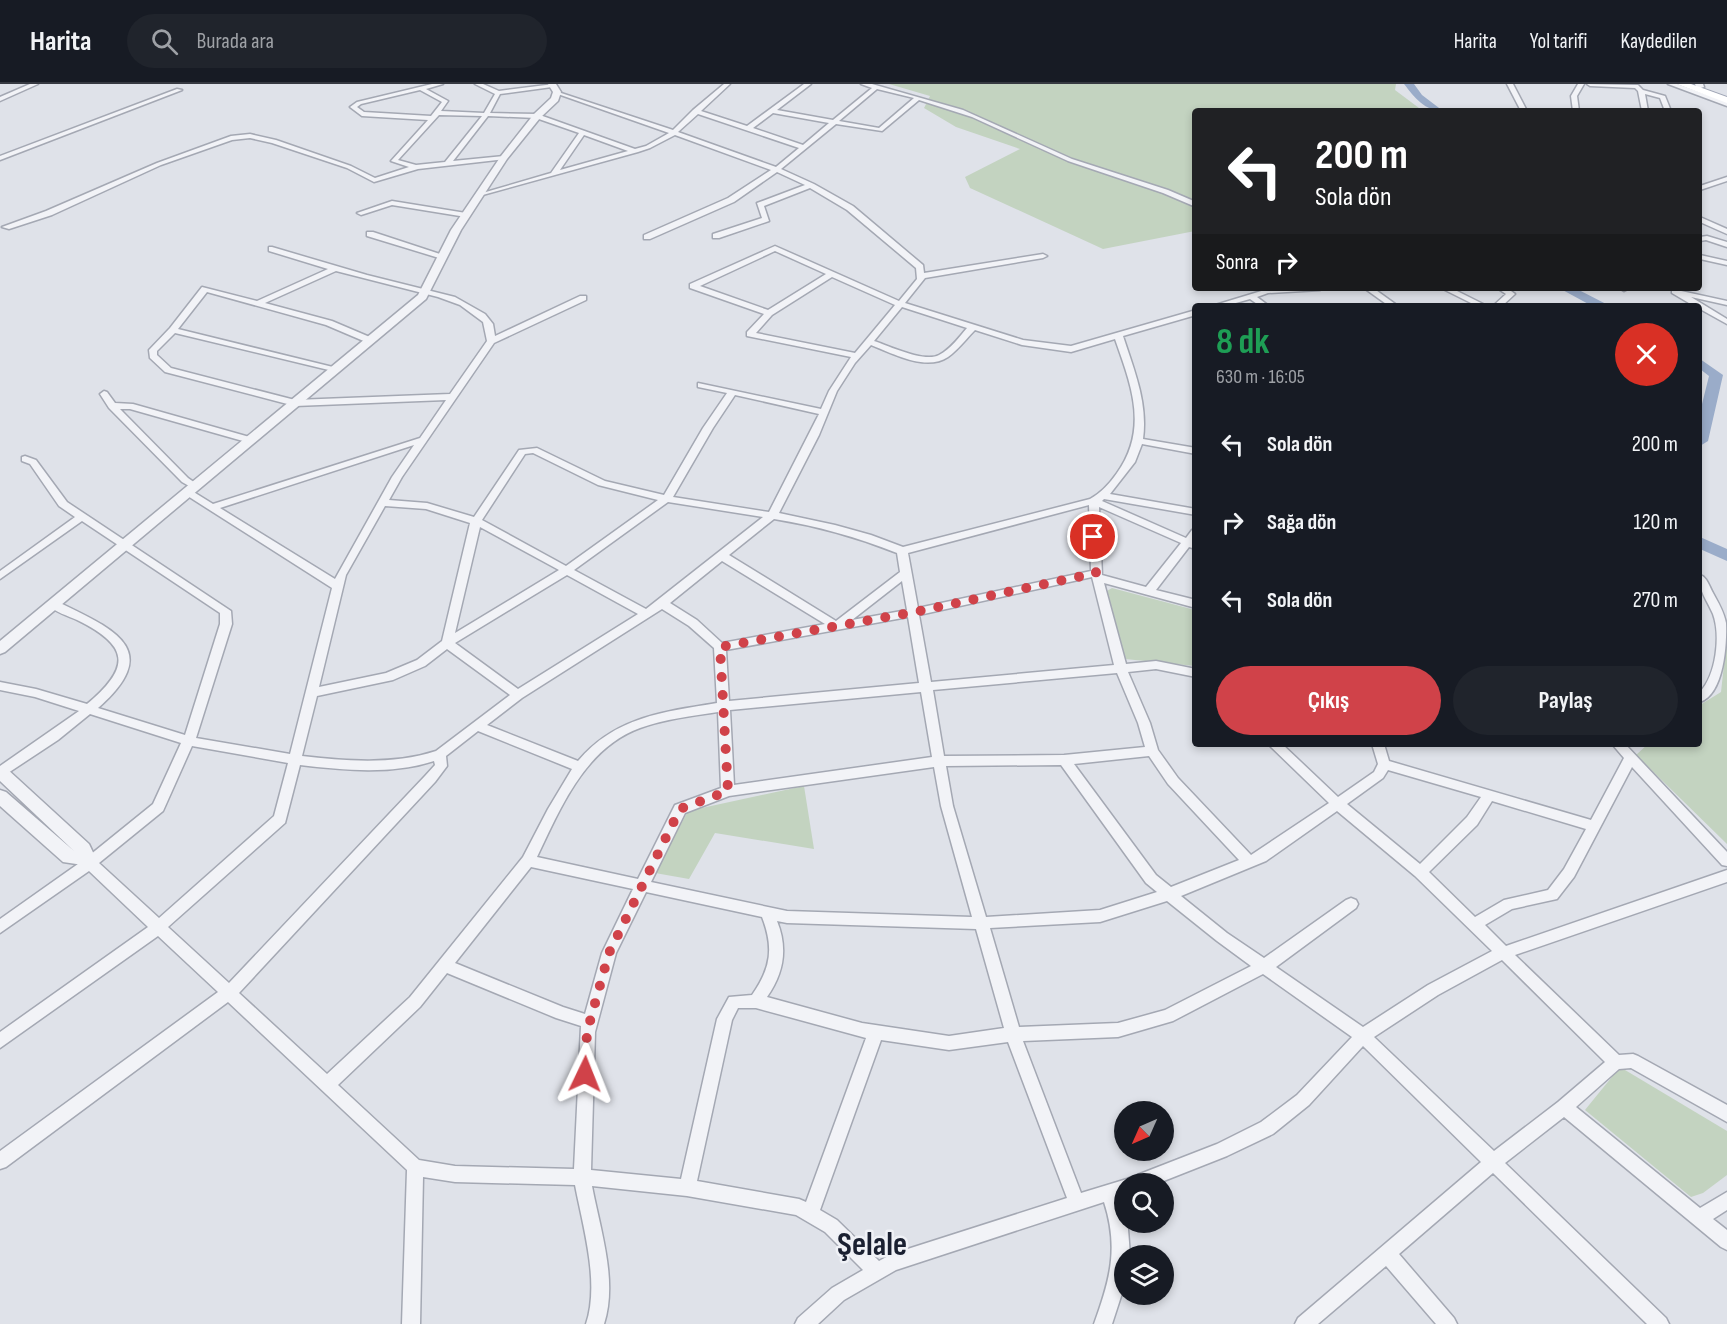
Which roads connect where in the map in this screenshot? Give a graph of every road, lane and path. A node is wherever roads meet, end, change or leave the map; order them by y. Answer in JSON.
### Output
{"nodes":[{"id":1,"x":35,"y":84,"type":"edge"},
{"id":2,"x":440,"y":84,"type":"edge"},
{"id":3,"x":478,"y":84,"type":"edge"},
{"id":4,"x":727,"y":84,"type":"edge"},
{"id":5,"x":808,"y":84,"type":"edge"},
{"id":6,"x":864,"y":84,"type":"edge"},
{"id":7,"x":1510,"y":84,"type":"edge"},
{"id":8,"x":1581,"y":84,"type":"edge"},
{"id":9,"x":1590,"y":84,"type":"edge"},
{"id":10,"x":1646,"y":84,"type":"edge"},
{"id":11,"x":1671,"y":84,"type":"edge"},
{"id":12,"x":1682,"y":84,"type":"edge"},
{"id":13,"x":1697,"y":85,"type":"edge"},
{"id":14,"x":554,"y":87,"type":"edge"},
{"id":15,"x":876,"y":87,"type":"junction"},
{"id":16,"x":422,"y":88,"type":"junction"},
{"id":17,"x":1638,"y":88,"type":"junction"},
{"id":18,"x":178,"y":90,"type":"dead end"},
{"id":19,"x":498,"y":93,"type":"junction"},
{"id":20,"x":1727,"y":96,"type":"edge"},
{"id":21,"x":918,"y":98,"type":"junction"},
{"id":22,"x":0,"y":99,"type":"edge"},
{"id":23,"x":1727,"y":102,"type":"edge"},
{"id":24,"x":1522,"y":108,"type":"edge"},
{"id":25,"x":1576,"y":108,"type":"edge"},
{"id":26,"x":1644,"y":108,"type":"edge"},
{"id":27,"x":1667,"y":108,"type":"edge"},
{"id":28,"x":695,"y":111,"type":"junction"},
{"id":29,"x":772,"y":111,"type":"junction"},
{"id":30,"x":486,"y":115,"type":"junction"},
{"id":31,"x":434,"y":116,"type":"junction"},
{"id":32,"x":537,"y":116,"type":"junction"},
{"id":33,"x":834,"y":123,"type":"junction"},
{"id":34,"x":748,"y":129,"type":"junction"},
{"id":35,"x":582,"y":132,"type":"junction"},
{"id":36,"x":672,"y":134,"type":"junction"},
{"id":37,"x":803,"y":147,"type":"junction"},
{"id":38,"x":636,"y":151,"type":"junction"},
{"id":39,"x":0,"y":158,"type":"edge"},
{"id":40,"x":504,"y":158,"type":"junction"},
{"id":41,"x":448,"y":163,"type":"junction"},
{"id":42,"x":417,"y":167,"type":"junction"},
{"id":43,"x":776,"y":169,"type":"junction"},
{"id":44,"x":553,"y":175,"type":"junction"},
{"id":45,"x":1727,"y":179,"type":"edge"},
{"id":46,"x":812,"y":186,"type":"junction"},
{"id":47,"x":1702,"y":187,"type":"edge"},
{"id":48,"x":481,"y":195,"type":"junction"},
{"id":49,"x":1192,"y":203,"type":"edge"},
{"id":50,"x":361,"y":213,"type":"dead end"},
{"id":51,"x":466,"y":215,"type":"junction"},
{"id":52,"x":1702,"y":220,"type":"edge"},
{"id":53,"x":1716,"y":226,"type":"junction"},
{"id":54,"x":2,"y":227,"type":"edge"},
{"id":55,"x":1727,"y":232,"type":"edge"},
{"id":56,"x":369,"y":234,"type":"dead end"},
{"id":57,"x":716,"y":236,"type":"dead end"},
{"id":58,"x":647,"y":237,"type":"dead end"},
{"id":59,"x":1703,"y":239,"type":"edge"},
{"id":60,"x":1727,"y":245,"type":"edge"},
{"id":61,"x":272,"y":249,"type":"dead end"},
{"id":62,"x":442,"y":256,"type":"junction"},
{"id":63,"x":1043,"y":256,"type":"dead end"},
{"id":64,"x":1702,"y":257,"type":"edge"},
{"id":65,"x":1727,"y":263,"type":"edge"},
{"id":66,"x":336,"y":268,"type":"junction"},
{"id":67,"x":833,"y":273,"type":"junction"},
{"id":68,"x":921,"y":276,"type":"junction"},
{"id":69,"x":424,"y":290,"type":"junction"},
{"id":70,"x":1268,"y":291,"type":"edge"},
{"id":71,"x":1372,"y":291,"type":"edge"},
{"id":72,"x":1451,"y":291,"type":"edge"},
{"id":73,"x":1506,"y":291,"type":"edge"},
{"id":74,"x":1675,"y":291,"type":"joint"},
{"id":75,"x":1251,"y":296,"type":"junction"},
{"id":76,"x":584,"y":298,"type":"dead end"},
{"id":77,"x":258,"y":303,"type":"junction"},
{"id":78,"x":1226,"y":303,"type":"edge"},
{"id":79,"x":1261,"y":303,"type":"edge"},
{"id":80,"x":1390,"y":303,"type":"edge"},
{"id":81,"x":1477,"y":303,"type":"edge"},
{"id":82,"x":1500,"y":303,"type":"edge"},
{"id":83,"x":1695,"y":303,"type":"edge"},
{"id":84,"x":1727,"y":303,"type":"edge"},
{"id":85,"x":902,"y":305,"type":"junction"},
{"id":86,"x":1702,"y":307,"type":"edge"},
{"id":87,"x":769,"y":313,"type":"junction"},
{"id":88,"x":1192,"y":313,"type":"edge"},
{"id":89,"x":1727,"y":322,"type":"edge"},
{"id":90,"x":973,"y":327,"type":"junction"},
{"id":91,"x":172,"y":330,"type":"junction"},
{"id":92,"x":1118,"y":335,"type":"junction"},
{"id":93,"x":369,"y":340,"type":"junction"},
{"id":94,"x":491,"y":341,"type":"junction"},
{"id":95,"x":870,"y":342,"type":"junction"},
{"id":96,"x":858,"y":356,"type":"junction"},
{"id":97,"x":334,"y":370,"type":"junction"},
{"id":98,"x":701,"y":384,"type":"dead end"},
{"id":99,"x":733,"y":392,"type":"junction"},
{"id":100,"x":104,"y":394,"type":"dead end"},
{"id":101,"x":450,"y":397,"type":"junction"},
{"id":102,"x":295,"y":403,"type":"junction"},
{"id":103,"x":112,"y":406,"type":"junction"},
{"id":104,"x":824,"y":412,"type":"junction"},
{"id":105,"x":250,"y":440,"type":"junction"},
{"id":106,"x":422,"y":440,"type":"junction"},
{"id":107,"x":1139,"y":441,"type":"junction"},
{"id":108,"x":1192,"y":450,"type":"edge"},
{"id":109,"x":26,"y":459,"type":"dead end"},
{"id":110,"x":192,"y":490,"type":"junction"},
{"id":111,"x":668,"y":497,"type":"junction"},
{"id":112,"x":1098,"y":498,"type":"junction"},
{"id":113,"x":382,"y":503,"type":"junction"},
{"id":114,"x":211,"y":508,"type":"junction"},
{"id":115,"x":1192,"y":511,"type":"edge"},
{"id":116,"x":772,"y":514,"type":"junction"},
{"id":117,"x":83,"y":516,"type":"junction"},
{"id":118,"x":476,"y":521,"type":"junction"},
{"id":119,"x":128,"y":544,"type":"junction"},
{"id":120,"x":1191,"y":544,"type":"edge"},
{"id":121,"x":902,"y":551,"type":"junction"},
{"id":122,"x":722,"y":556,"type":"junction"},
{"id":123,"x":567,"y":570,"type":"junction"},
{"id":124,"x":907,"y":572,"type":"junction"},
{"id":125,"x":0,"y":576,"type":"edge"},
{"id":126,"x":1097,"y":576,"type":"junction"},
{"id":127,"x":1702,"y":582,"type":"edge"},
{"id":128,"x":339,"y":587,"type":"junction"},
{"id":129,"x":1148,"y":592,"type":"junction"},
{"id":130,"x":1192,"y":603,"type":"edge"},
{"id":131,"x":662,"y":604,"type":"junction"},
{"id":132,"x":54,"y":605,"type":"junction"},
{"id":133,"x":915,"y":612,"type":"junction"},
{"id":134,"x":647,"y":614,"type":"junction"},
{"id":135,"x":836,"y":626,"type":"junction"},
{"id":136,"x":447,"y":643,"type":"junction"},
{"id":137,"x":720,"y":647,"type":"junction"},
{"id":138,"x":0,"y":649,"type":"edge"},
{"id":139,"x":1121,"y":668,"type":"junction"},
{"id":140,"x":1192,"y":672,"type":"edge"},
{"id":141,"x":0,"y":686,"type":"edge"},
{"id":142,"x":927,"y":687,"type":"junction"},
{"id":143,"x":312,"y":693,"type":"junction"},
{"id":144,"x":518,"y":695,"type":"junction"},
{"id":145,"x":1702,"y":697,"type":"edge"},
{"id":146,"x":723,"y":706,"type":"junction"},
{"id":147,"x":91,"y":710,"type":"junction"},
{"id":148,"x":477,"y":726,"type":"junction"},
{"id":149,"x":189,"y":741,"type":"junction"},
{"id":150,"x":1277,"y":747,"type":"edge"},
{"id":151,"x":1379,"y":747,"type":"edge"},
{"id":152,"x":1622,"y":747,"type":"edge"},
{"id":153,"x":1152,"y":751,"type":"junction"},
{"id":154,"x":440,"y":754,"type":"junction"},
{"id":155,"x":1631,"y":758,"type":"junction"},
{"id":156,"x":295,"y":760,"type":"junction"},
{"id":157,"x":1064,"y":760,"type":"junction"},
{"id":158,"x":940,"y":761,"type":"junction"},
{"id":159,"x":1384,"y":764,"type":"junction"},
{"id":160,"x":582,"y":768,"type":"junction"},
{"id":161,"x":0,"y":772,"type":"edge"},
{"id":162,"x":728,"y":791,"type":"junction"},
{"id":163,"x":1489,"y":795,"type":"junction"},
{"id":164,"x":0,"y":796,"type":"edge"},
{"id":165,"x":1339,"y":805,"type":"junction"},
{"id":166,"x":1595,"y":826,"type":"junction"},
{"id":167,"x":88,"y":861,"type":"junction"},
{"id":168,"x":528,"y":861,"type":"junction"},
{"id":169,"x":1727,"y":861,"type":"edge"},
{"id":170,"x":1249,"y":862,"type":"junction"},
{"id":171,"x":1420,"y":872,"type":"junction"},
{"id":172,"x":1727,"y":876,"type":"edge"},
{"id":173,"x":640,"y":885,"type":"junction"},
{"id":174,"x":1170,"y":894,"type":"junction"},
{"id":175,"x":1351,"y":904,"type":"dead end"},
{"id":176,"x":767,"y":913,"type":"junction"},
{"id":177,"x":981,"y":923,"type":"junction"},
{"id":178,"x":1475,"y":924,"type":"junction"},
{"id":179,"x":0,"y":927,"type":"edge"},
{"id":180,"x":159,"y":927,"type":"junction"},
{"id":181,"x":1502,"y":953,"type":"junction"},
{"id":182,"x":445,"y":964,"type":"junction"},
{"id":183,"x":1264,"y":966,"type":"junction"},
{"id":184,"x":229,"y":993,"type":"junction"},
{"id":185,"x":756,"y":1001,"type":"junction"},
{"id":186,"x":590,"y":1022,"type":"junction"},
{"id":187,"x":876,"y":1032,"type":"junction"},
{"id":188,"x":1014,"y":1034,"type":"junction"},
{"id":189,"x":1363,"y":1036,"type":"junction"},
{"id":190,"x":0,"y":1041,"type":"edge"},
{"id":191,"x":1616,"y":1062,"type":"junction"},
{"id":192,"x":327,"y":1085,"type":"junction"},
{"id":193,"x":1564,"y":1107,"type":"junction"},
{"id":194,"x":1727,"y":1114,"type":"edge"},
{"id":195,"x":0,"y":1161,"type":"edge"},
{"id":196,"x":1492,"y":1163,"type":"junction"},
{"id":197,"x":415,"y":1167,"type":"junction"},
{"id":198,"x":1161,"y":1173,"type":"edge"},
{"id":199,"x":582,"y":1177,"type":"junction"},
{"id":200,"x":687,"y":1188,"type":"junction"},
{"id":201,"x":1114,"y":1191,"type":"edge"},
{"id":202,"x":1727,"y":1200,"type":"edge"},
{"id":203,"x":1077,"y":1203,"type":"junction"},
{"id":204,"x":811,"y":1212,"type":"junction"},
{"id":205,"x":1699,"y":1218,"type":"junction"},
{"id":206,"x":1121,"y":1233,"type":"edge"},
{"id":207,"x":1727,"y":1241,"type":"edge"},
{"id":208,"x":1387,"y":1254,"type":"junction"},
{"id":209,"x":876,"y":1270,"type":"junction"},
{"id":210,"x":411,"y":1324,"type":"edge"},
{"id":211,"x":595,"y":1324,"type":"edge"},
{"id":212,"x":804,"y":1324,"type":"edge"},
{"id":213,"x":1103,"y":1324,"type":"edge"},
{"id":214,"x":1304,"y":1324,"type":"edge"},
{"id":215,"x":1448,"y":1324,"type":"edge"},
{"id":216,"x":1659,"y":1324,"type":"edge"}],
"edges":[{"from":1,"to":22,"type":"street"},
{"from":2,"to":16,"type":"street"},
{"from":3,"to":19,"type":"street"},
{"from":4,"to":28,"type":"street"},
{"from":5,"to":29,"type":"street"},
{"from":6,"to":15,"type":"street"},
{"from":7,"to":24,"type":"street"},
{"from":8,"to":25,"type":"street"},
{"from":9,"to":17,"type":"street"},
{"from":10,"to":17,"type":"street"},
{"from":11,"to":23,"type":"street"},
{"from":12,"to":23,"type":"main road"},
{"from":13,"to":20,"type":"main road"},
{"from":14,"to":19,"type":"street"},
{"from":14,"to":32,"type":"street"},
{"from":14,"to":36,"type":"street"},
{"from":15,"to":21,"type":"street"},
{"from":15,"to":33,"type":"street"},
{"from":16,"to":31,"type":"street"},
{"from":16,"to":31,"type":"street"},
{"from":17,"to":26,"type":"street"},
{"from":17,"to":27,"type":"street"},
{"from":18,"to":39,"type":"street"},
{"from":19,"to":30,"type":"street"},
{"from":21,"to":33,"type":"street"},
{"from":21,"to":49,"type":"street"},
{"from":28,"to":34,"type":"street"},
{"from":28,"to":36,"type":"street"},
{"from":29,"to":33,"type":"street"},
{"from":29,"to":34,"type":"street"},
{"from":30,"to":31,"type":"street"},
{"from":30,"to":32,"type":"street"},
{"from":30,"to":41,"type":"street"},
{"from":31,"to":42,"type":"street"},
{"from":32,"to":35,"type":"street"},
{"from":32,"to":40,"type":"street"},
{"from":33,"to":37,"type":"street"},
{"from":34,"to":37,"type":"street"},
{"from":35,"to":38,"type":"street"},
{"from":35,"to":44,"type":"street"},
{"from":36,"to":38,"type":"street"},
{"from":36,"to":43,"type":"street"},
{"from":37,"to":43,"type":"street"},
{"from":38,"to":44,"type":"street"},
{"from":40,"to":41,"type":"street"},
{"from":40,"to":48,"type":"street"},
{"from":41,"to":42,"type":"street"},
{"from":42,"to":54,"type":"street"},
{"from":43,"to":46,"type":"street"},
{"from":43,"to":58,"type":"street"},
{"from":44,"to":48,"type":"street"},
{"from":45,"to":47,"type":"street"},
{"from":46,"to":57,"type":"street"},
{"from":46,"to":68,"type":"street"},
{"from":48,"to":51,"type":"street"},
{"from":50,"to":51,"type":"street"},
{"from":51,"to":62,"type":"street"},
{"from":52,"to":53,"type":"street"},
{"from":53,"to":55,"type":"street"},
{"from":53,"to":59,"type":"street"},
{"from":56,"to":62,"type":"street"},
{"from":59,"to":60,"type":"street"},
{"from":61,"to":66,"type":"street"},
{"from":62,"to":69,"type":"street"},
{"from":63,"to":68,"type":"street"},
{"from":64,"to":65,"type":"street"},
{"from":66,"to":69,"type":"street"},
{"from":66,"to":77,"type":"street"},
{"from":67,"to":85,"type":"street"},
{"from":67,"to":87,"type":"street"},
{"from":67,"to":87,"type":"street"},
{"from":68,"to":85,"type":"street"},
{"from":69,"to":93,"type":"street"},
{"from":69,"to":94,"type":"street"},
{"from":70,"to":75,"type":"street"},
{"from":71,"to":80,"type":"street"},
{"from":72,"to":81,"type":"street"},
{"from":73,"to":82,"type":"street"},
{"from":74,"to":83,"type":"street"},
{"from":74,"to":84,"type":"street"},
{"from":75,"to":78,"type":"street"},
{"from":75,"to":79,"type":"street"},
{"from":76,"to":94,"type":"street"},
{"from":77,"to":91,"type":"street"},
{"from":77,"to":93,"type":"street"},
{"from":85,"to":90,"type":"street"},
{"from":85,"to":95,"type":"street"},
{"from":86,"to":89,"type":"street"},
{"from":87,"to":96,"type":"street"},
{"from":88,"to":92,"type":"street"},
{"from":90,"to":92,"type":"street"},
{"from":90,"to":95,"type":"street"},
{"from":91,"to":97,"type":"street"},
{"from":91,"to":102,"type":"street"},
{"from":92,"to":107,"type":"street"},
{"from":93,"to":97,"type":"street"},
{"from":94,"to":101,"type":"street"},
{"from":95,"to":96,"type":"street"},
{"from":96,"to":104,"type":"street"},
{"from":97,"to":102,"type":"street"},
{"from":98,"to":99,"type":"street"},
{"from":99,"to":104,"type":"street"},
{"from":99,"to":111,"type":"street"},
{"from":100,"to":103,"type":"street"},
{"from":101,"to":102,"type":"street"},
{"from":101,"to":106,"type":"street"},
{"from":102,"to":105,"type":"street"},
{"from":103,"to":105,"type":"street"},
{"from":103,"to":110,"type":"street"},
{"from":104,"to":116,"type":"street"},
{"from":105,"to":110,"type":"street"},
{"from":106,"to":113,"type":"street"},
{"from":106,"to":114,"type":"street"},
{"from":107,"to":108,"type":"street"},
{"from":107,"to":112,"type":"street"},
{"from":109,"to":117,"type":"street"},
{"from":110,"to":114,"type":"street"},
{"from":110,"to":119,"type":"street"},
{"from":111,"to":116,"type":"street"},
{"from":111,"to":118,"type":"street"},
{"from":111,"to":123,"type":"street"},
{"from":112,"to":115,"type":"street"},
{"from":112,"to":120,"type":"street"},
{"from":112,"to":121,"type":"street"},
{"from":112,"to":126,"type":"street"},
{"from":113,"to":118,"type":"street"},
{"from":113,"to":128,"type":"street"},
{"from":114,"to":128,"type":"street"},
{"from":116,"to":121,"type":"street"},
{"from":116,"to":122,"type":"street"},
{"from":117,"to":119,"type":"street"},
{"from":117,"to":125,"type":"street"},
{"from":118,"to":123,"type":"street"},
{"from":118,"to":136,"type":"street"},
{"from":119,"to":132,"type":"street"},
{"from":119,"to":149,"type":"street"},
{"from":120,"to":129,"type":"street"},
{"from":121,"to":124,"type":"street"},
{"from":122,"to":131,"type":"street"},
{"from":122,"to":135,"type":"street"},
{"from":123,"to":134,"type":"street"},
{"from":123,"to":136,"type":"street"},
{"from":124,"to":133,"type":"street"},
{"from":124,"to":135,"type":"street"},
{"from":126,"to":129,"type":"street"},
{"from":126,"to":133,"type":"street"},
{"from":126,"to":139,"type":"street"},
{"from":127,"to":145,"type":"street"},
{"from":128,"to":143,"type":"street"},
{"from":129,"to":130,"type":"street"},
{"from":131,"to":134,"type":"street"},
{"from":131,"to":137,"type":"street"},
{"from":132,"to":138,"type":"street"},
{"from":132,"to":147,"type":"street"},
{"from":133,"to":135,"type":"street"},
{"from":133,"to":142,"type":"street"},
{"from":134,"to":144,"type":"street"},
{"from":135,"to":137,"type":"street"},
{"from":136,"to":143,"type":"street"},
{"from":136,"to":144,"type":"street"},
{"from":137,"to":146,"type":"street"},
{"from":139,"to":140,"type":"street"},
{"from":139,"to":142,"type":"street"},
{"from":139,"to":153,"type":"street"},
{"from":141,"to":147,"type":"street"},
{"from":142,"to":146,"type":"street"},
{"from":142,"to":158,"type":"street"},
{"from":143,"to":156,"type":"street"},
{"from":144,"to":148,"type":"street"},
{"from":146,"to":160,"type":"street"},
{"from":146,"to":162,"type":"street"},
{"from":147,"to":149,"type":"street"},
{"from":147,"to":161,"type":"street"},
{"from":148,"to":154,"type":"street"},
{"from":148,"to":160,"type":"street"},
{"from":149,"to":156,"type":"street"},
{"from":149,"to":167,"type":"street"},
{"from":150,"to":165,"type":"street"},
{"from":151,"to":159,"type":"street"},
{"from":152,"to":155,"type":"street"},
{"from":153,"to":157,"type":"street"},
{"from":153,"to":170,"type":"street"},
{"from":154,"to":156,"type":"street"},
{"from":154,"to":184,"type":"street"},
{"from":155,"to":166,"type":"street"},
{"from":155,"to":169,"type":"street"},
{"from":156,"to":180,"type":"street"},
{"from":157,"to":158,"type":"street"},
{"from":157,"to":174,"type":"street"},
{"from":158,"to":162,"type":"street"},
{"from":158,"to":177,"type":"street"},
{"from":159,"to":163,"type":"street"},
{"from":159,"to":165,"type":"street"},
{"from":160,"to":168,"type":"street"},
{"from":161,"to":167,"type":"street"},
{"from":162,"to":173,"type":"street"},
{"from":163,"to":166,"type":"street"},
{"from":163,"to":171,"type":"street"},
{"from":164,"to":167,"type":"street"},
{"from":165,"to":170,"type":"street"},
{"from":165,"to":171,"type":"street"},
{"from":166,"to":178,"type":"street"},
{"from":167,"to":179,"type":"street"},
{"from":167,"to":180,"type":"street"},
{"from":168,"to":173,"type":"street"},
{"from":168,"to":182,"type":"street"},
{"from":170,"to":174,"type":"street"},
{"from":171,"to":178,"type":"street"},
{"from":172,"to":181,"type":"street"},
{"from":173,"to":176,"type":"street"},
{"from":173,"to":186,"type":"street"},
{"from":174,"to":177,"type":"street"},
{"from":174,"to":183,"type":"street"},
{"from":175,"to":183,"type":"street"},
{"from":176,"to":177,"type":"street"},
{"from":176,"to":185,"type":"street"},
{"from":177,"to":188,"type":"street"},
{"from":178,"to":181,"type":"street"},
{"from":180,"to":184,"type":"street"},
{"from":180,"to":190,"type":"street"},
{"from":181,"to":189,"type":"street"},
{"from":181,"to":191,"type":"street"},
{"from":182,"to":186,"type":"street"},
{"from":182,"to":192,"type":"street"},
{"from":183,"to":188,"type":"street"},
{"from":183,"to":189,"type":"street"},
{"from":184,"to":192,"type":"street"},
{"from":184,"to":195,"type":"street"},
{"from":185,"to":187,"type":"street"},
{"from":185,"to":200,"type":"street"},
{"from":186,"to":199,"type":"street"},
{"from":187,"to":188,"type":"street"},
{"from":187,"to":204,"type":"street"},
{"from":188,"to":203,"type":"street"},
{"from":189,"to":196,"type":"street"},
{"from":189,"to":198,"type":"street"},
{"from":191,"to":193,"type":"street"},
{"from":191,"to":194,"type":"street"},
{"from":192,"to":197,"type":"street"},
{"from":193,"to":196,"type":"street"},
{"from":193,"to":205,"type":"street"},
{"from":196,"to":208,"type":"street"},
{"from":196,"to":216,"type":"street"},
{"from":197,"to":199,"type":"street"},
{"from":197,"to":210,"type":"street"},
{"from":199,"to":200,"type":"street"},
{"from":199,"to":211,"type":"street"},
{"from":200,"to":204,"type":"street"},
{"from":201,"to":203,"type":"street"},
{"from":202,"to":205,"type":"street"},
{"from":203,"to":209,"type":"street"},
{"from":204,"to":209,"type":"street"},
{"from":205,"to":207,"type":"street"},
{"from":206,"to":213,"type":"street"},
{"from":208,"to":214,"type":"street"},
{"from":208,"to":215,"type":"street"},
{"from":209,"to":212,"type":"street"}]}
